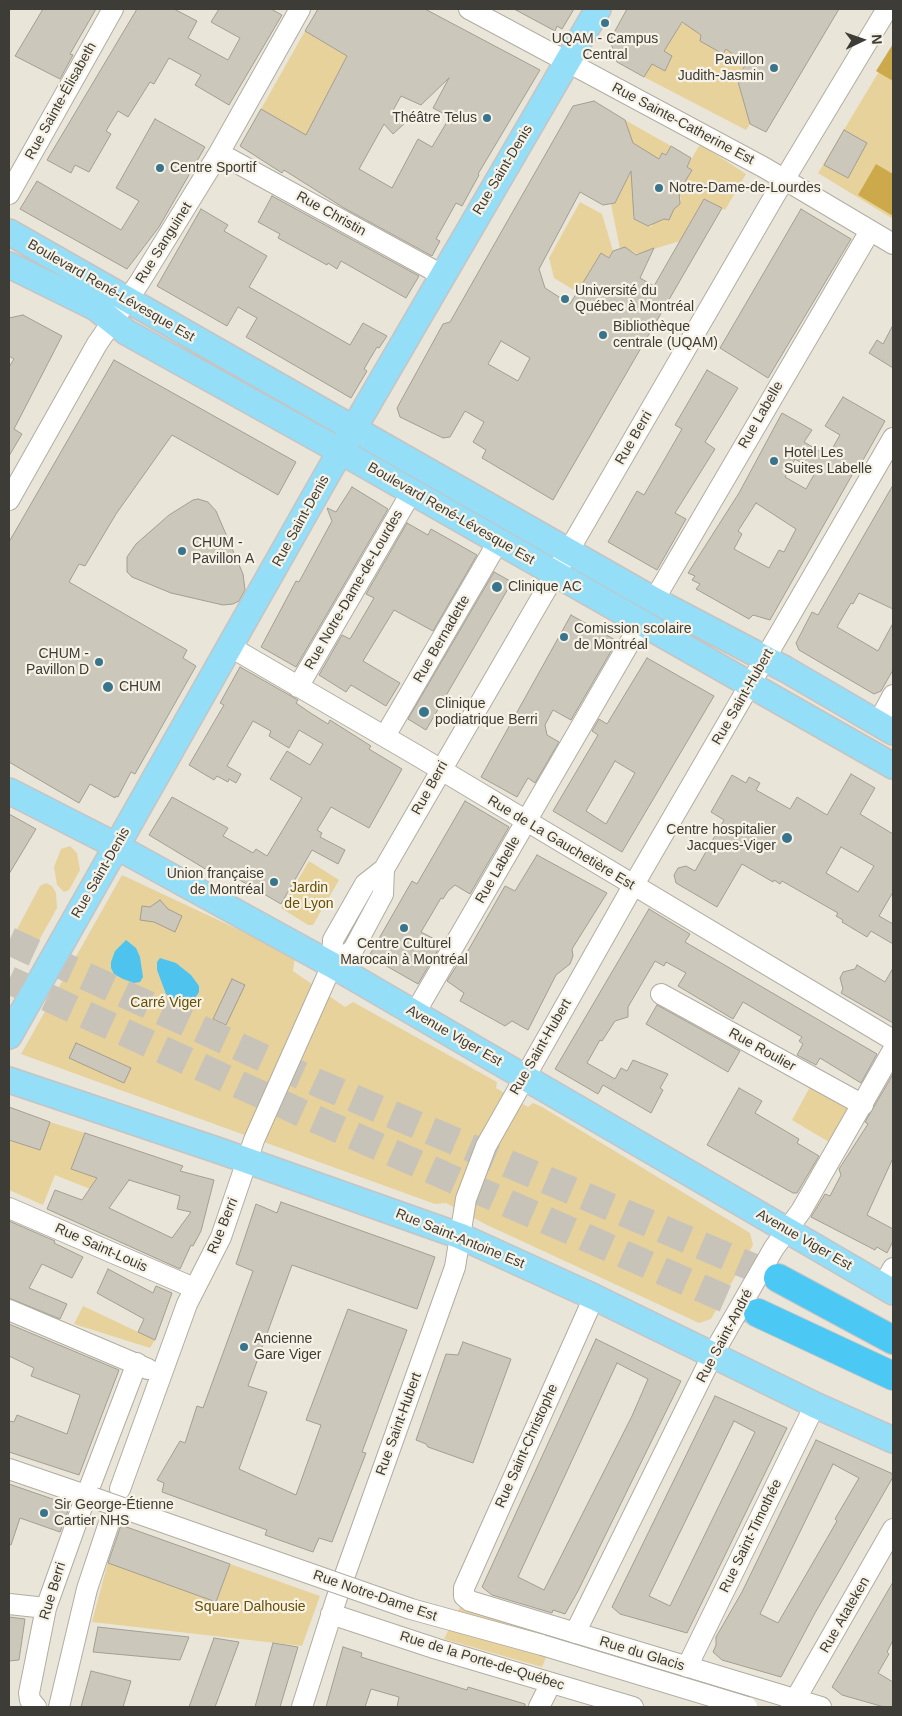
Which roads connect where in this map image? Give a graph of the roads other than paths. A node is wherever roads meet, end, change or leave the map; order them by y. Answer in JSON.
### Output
{"nodes":[{"id":1,"x":113,"y":9,"type":"edge"},
{"id":2,"x":470,"y":9,"type":"edge"},
{"id":3,"x":598,"y":9,"type":"edge"},
{"id":4,"x":887,"y":9,"type":"edge"},
{"id":5,"x":292,"y":12,"type":"edge"},
{"id":6,"x":568,"y":62,"type":"junction"},
{"id":7,"x":219,"y":153,"type":"junction"},
{"id":8,"x":785,"y":179,"type":"junction"},
{"id":9,"x":9,"y":194,"type":"edge"},
{"id":10,"x":870,"y":231,"type":"junction"},
{"id":11,"x":9,"y":232,"type":"edge"},
{"id":12,"x":893,"y":244,"type":"edge"},
{"id":13,"x":9,"y":265,"type":"edge"},
{"id":14,"x":442,"y":275,"type":"junction"},
{"id":15,"x":127,"y":300,"type":"junction"},
{"id":16,"x":112,"y":322,"type":"junction"},
{"id":17,"x":354,"y":430,"type":"junction"},
{"id":18,"x":893,"y":438,"type":"edge"},
{"id":19,"x":341,"y":451,"type":"junction"},
{"id":20,"x":411,"y":493,"type":"junction"},
{"id":21,"x":9,"y":500,"type":"edge"},
{"id":22,"x":498,"y":542,"type":"junction"},
{"id":23,"x":569,"y":552,"type":"junction"},
{"id":24,"x":556,"y":574,"type":"junction"},
{"id":25,"x":654,"y":600,"type":"junction"},
{"id":26,"x":641,"y":623,"type":"junction"},
{"id":27,"x":230,"y":646,"type":"junction"},
{"id":28,"x":766,"y":659,"type":"junction"},
{"id":29,"x":751,"y":685,"type":"junction"},
{"id":30,"x":298,"y":687,"type":"junction"},
{"id":31,"x":893,"y":696,"type":"edge"},
{"id":32,"x":886,"y":727,"type":"edge"},
{"id":33,"x":385,"y":736,"type":"junction"},
{"id":34,"x":893,"y":766,"type":"edge"},
{"id":35,"x":441,"y":770,"type":"junction"},
{"id":36,"x":9,"y":791,"type":"edge"},
{"id":37,"x":526,"y":822,"type":"junction"},
{"id":38,"x":116,"y":847,"type":"junction"},
{"id":39,"x":633,"y":886,"type":"junction"},
{"id":40,"x":332,"y":965,"type":"junction"},
{"id":41,"x":661,"y":994,"type":"dead end"},
{"id":42,"x":416,"y":1013,"type":"junction"},
{"id":43,"x":9,"y":1036,"type":"edge"},
{"id":44,"x":893,"y":1040,"type":"edge"},
{"id":45,"x":893,"y":1050,"type":"edge"},
{"id":46,"x":524,"y":1076,"type":"junction"},
{"id":47,"x":9,"y":1080,"type":"edge"},
{"id":48,"x":863,"y":1105,"type":"junction"},
{"id":49,"x":246,"y":1160,"type":"junction"},
{"id":50,"x":9,"y":1208,"type":"edge"},
{"id":51,"x":787,"y":1230,"type":"junction"},
{"id":52,"x":460,"y":1236,"type":"junction"},
{"id":53,"x":778,"y":1278,"type":"tunnel mouth"},
{"id":54,"x":890,"y":1282,"type":"edge"},
{"id":55,"x":194,"y":1288,"type":"junction"},
{"id":56,"x":594,"y":1297,"type":"junction"},
{"id":57,"x":9,"y":1310,"type":"edge"},
{"id":58,"x":758,"y":1313,"type":"tunnel mouth"},
{"id":59,"x":791,"y":1329,"type":"junction"},
{"id":60,"x":893,"y":1340,"type":"edge"},
{"id":61,"x":713,"y":1354,"type":"junction"},
{"id":62,"x":137,"y":1363,"type":"junction"},
{"id":63,"x":161,"y":1375,"type":"junction"},
{"id":64,"x":893,"y":1376,"type":"edge"},
{"id":65,"x":893,"y":1393,"type":"edge"},
{"id":66,"x":815,"y":1405,"type":"junction"},
{"id":67,"x":893,"y":1440,"type":"edge"},
{"id":68,"x":9,"y":1469,"type":"edge"},
{"id":69,"x":120,"y":1489,"type":"dead end"},
{"id":70,"x":90,"y":1496,"type":"junction"},
{"id":71,"x":109,"y":1523,"type":"dead end"},
{"id":72,"x":893,"y":1529,"type":"edge"},
{"id":73,"x":464,"y":1596,"type":"joint"},
{"id":74,"x":9,"y":1604,"type":"edge"},
{"id":75,"x":46,"y":1608,"type":"junction"},
{"id":76,"x":331,"y":1614,"type":"junction"},
{"id":77,"x":575,"y":1633,"type":"junction"},
{"id":78,"x":687,"y":1667,"type":"junction"},
{"id":79,"x":551,"y":1683,"type":"junction"},
{"id":80,"x":793,"y":1704,"type":"edge"},
{"id":81,"x":36,"y":1707,"type":"edge"},
{"id":82,"x":59,"y":1707,"type":"edge"},
{"id":83,"x":302,"y":1707,"type":"edge"},
{"id":84,"x":539,"y":1707,"type":"edge"},
{"id":85,"x":633,"y":1707,"type":"edge"},
{"id":86,"x":747,"y":1707,"type":"edge"},
{"id":87,"x":821,"y":1707,"type":"edge"}],
"edges":[{"from":1,"to":9,"type":"street","name":"Rue Sainte-Élisabeth"},
{"from":2,"to":6,"type":"street","name":"Rue Sainte-Catherine Est"},
{"from":3,"to":6,"type":"main road","name":"Rue Saint-Denis"},
{"from":4,"to":8,"type":"street","name":"Rue Berri"},
{"from":5,"to":7,"type":"street","name":"Rue Sanguinet"},
{"from":6,"to":8,"type":"street","name":"Rue Sainte-Catherine Est"},
{"from":6,"to":14,"type":"main road","name":"Rue Saint-Denis"},
{"from":7,"to":14,"type":"street","name":"Rue Christin"},
{"from":7,"to":15,"type":"street","name":"Rue Sanguinet"},
{"from":8,"to":10,"type":"street","name":"Rue Sainte-Catherine Est"},
{"from":8,"to":23,"type":"street","name":"Rue Berri"},
{"from":10,"to":12,"type":"street","name":"Rue Sainte-Catherine Est"},
{"from":10,"to":25,"type":"street","name":"Rue Labelle"},
{"from":11,"to":15,"type":"main road","name":"Boulevard René-Lévesque Est"},
{"from":13,"to":16,"type":"main road","name":"Boulevard René-Lévesque Est"},
{"from":14,"to":17,"type":"main road","name":"Rue Saint-Denis"},
{"from":15,"to":16,"type":"street","name":"Rue Sanguinet"},
{"from":15,"to":17,"type":"main road","name":"Boulevard René-Lévesque Est"},
{"from":16,"to":19,"type":"main road","name":"Boulevard René-Lévesque Est"},
{"from":16,"to":21,"type":"street","name":"Rue Sanguinet"},
{"from":17,"to":19,"type":"main road","name":"Rue Saint-Denis"},
{"from":17,"to":23,"type":"main road","name":"Boulevard René-Lévesque Est"},
{"from":18,"to":28,"type":"street","name":"Rue Saint-Hubert"},
{"from":19,"to":20,"type":"main road","name":"Boulevard René-Lévesque Est"},
{"from":19,"to":27,"type":"main road","name":"Rue Saint-Denis"},
{"from":20,"to":22,"type":"main road","name":"Boulevard René-Lévesque Est"},
{"from":20,"to":30,"type":"street","name":"Rue Notre-Dame-de-Lourdes"},
{"from":22,"to":24,"type":"main road","name":"Boulevard René-Lévesque Est"},
{"from":22,"to":33,"type":"street","name":"Rue Bernadette"},
{"from":23,"to":24,"type":"street","name":"Rue Berri"},
{"from":23,"to":25,"type":"main road","name":"Boulevard René-Lévesque Est"},
{"from":24,"to":26,"type":"main road","name":"Boulevard René-Lévesque Est"},
{"from":24,"to":35,"type":"street","name":"Rue Berri"},
{"from":25,"to":28,"type":"main road","name":"Boulevard René-Lévesque Est"},
{"from":26,"to":29,"type":"main road","name":"Boulevard René-Lévesque Est"},
{"from":26,"to":37,"type":"street","name":"Rue Labelle"},
{"from":27,"to":30,"type":"street","name":"Rue de La Gauchetière Est"},
{"from":27,"to":38,"type":"main road","name":"Rue Saint-Denis"},
{"from":28,"to":29,"type":"street","name":"Rue Saint-Hubert"},
{"from":28,"to":32,"type":"main road","name":"Boulevard René-Lévesque Est"},
{"from":29,"to":34,"type":"main road","name":"Boulevard René-Lévesque Est"},
{"from":29,"to":39,"type":"street","name":"Rue Saint-Hubert"},
{"from":30,"to":33,"type":"street","name":"Rue de La Gauchetière Est"},
{"from":31,"to":32,"type":"street"},
{"from":33,"to":35,"type":"street","name":"Rue de La Gauchetière Est"},
{"from":35,"to":37,"type":"street","name":"Rue de La Gauchetière Est"},
{"from":35,"to":40,"type":"street","name":"Rue Berri"},
{"from":36,"to":38,"type":"main road","name":"Avenue Viger Est"},
{"from":37,"to":39,"type":"street","name":"Rue de La Gauchetière Est"},
{"from":37,"to":42,"type":"street","name":"Rue Labelle"},
{"from":38,"to":40,"type":"main road","name":"Avenue Viger Est"},
{"from":38,"to":43,"type":"main road","name":"Rue Saint-Denis"},
{"from":39,"to":44,"type":"street","name":"Rue de La Gauchetière Est"},
{"from":39,"to":46,"type":"street","name":"Rue Saint-Hubert"},
{"from":40,"to":42,"type":"main road","name":"Avenue Viger Est"},
{"from":40,"to":49,"type":"street","name":"Rue Berri"},
{"from":41,"to":48,"type":"street","name":"Rue Roulier"},
{"from":42,"to":46,"type":"main road","name":"Avenue Viger Est"},
{"from":45,"to":48,"type":"street","name":"Rue Saint-André"},
{"from":46,"to":51,"type":"main road","name":"Avenue Viger Est"},
{"from":46,"to":52,"type":"street","name":"Rue Saint-Hubert"},
{"from":47,"to":49,"type":"main road","name":"Rue Saint-Antoine Est"},
{"from":48,"to":51,"type":"street","name":"Rue Saint-André"},
{"from":49,"to":52,"type":"main road","name":"Rue Saint-Antoine Est"},
{"from":49,"to":55,"type":"street","name":"Rue Berri"},
{"from":50,"to":55,"type":"street","name":"Rue Saint-Louis"},
{"from":51,"to":54,"type":"main road","name":"Avenue Viger Est"},
{"from":51,"to":61,"type":"street","name":"Rue Saint-André"},
{"from":52,"to":56,"type":"main road","name":"Rue Saint-Antoine Est"},
{"from":52,"to":76,"type":"street","name":"Rue Saint-Hubert"},
{"from":53,"to":60,"type":"highway"},
{"from":55,"to":63,"type":"street","name":"Rue Berri"},
{"from":56,"to":61,"type":"main road","name":"Rue Saint-Antoine Est"},
{"from":56,"to":73,"type":"street","name":"Rue Saint-Christophe"},
{"from":57,"to":62,"type":"street"},
{"from":58,"to":59,"type":"highway"},
{"from":59,"to":64,"type":"highway"},
{"from":59,"to":65,"type":"highway"},
{"from":61,"to":66,"type":"main road","name":"Rue Saint-Antoine Est"},
{"from":61,"to":77,"type":"street","name":"Rue Saint-André"},
{"from":62,"to":63,"type":"street"},
{"from":62,"to":70,"type":"street","name":"Rue Berri"},
{"from":63,"to":69,"type":"street","name":"Rue Berri"},
{"from":66,"to":67,"type":"main road","name":"Rue Saint-Antoine Est"},
{"from":66,"to":78,"type":"street","name":"Rue Saint-Timothée"},
{"from":68,"to":70,"type":"street","name":"Rue Notre-Dame Est"},
{"from":70,"to":75,"type":"street","name":"Rue Berri"},
{"from":70,"to":86,"type":"street","name":"Rue Notre-Dame Est","bridge":true},
{"from":71,"to":82,"type":"street"},
{"from":72,"to":80,"type":"street","name":"Rue Atateken"},
{"from":73,"to":77,"type":"street","name":"Rue du Glacis"},
{"from":74,"to":75,"type":"street"},
{"from":75,"to":81,"type":"street","name":"Rue Berri"},
{"from":76,"to":79,"type":"street","name":"Rue de la Porte-de-Québec"},
{"from":76,"to":83,"type":"street","name":"Rue Saint-Hubert"},
{"from":77,"to":78,"type":"street","name":"Rue du Glacis"},
{"from":78,"to":80,"type":"street","name":"Rue du Glacis"},
{"from":79,"to":84,"type":"street"},
{"from":79,"to":85,"type":"street","name":"Rue de la Porte-de-Québec"},
{"from":80,"to":87,"type":"street","name":"Rue du Glacis"}]}
